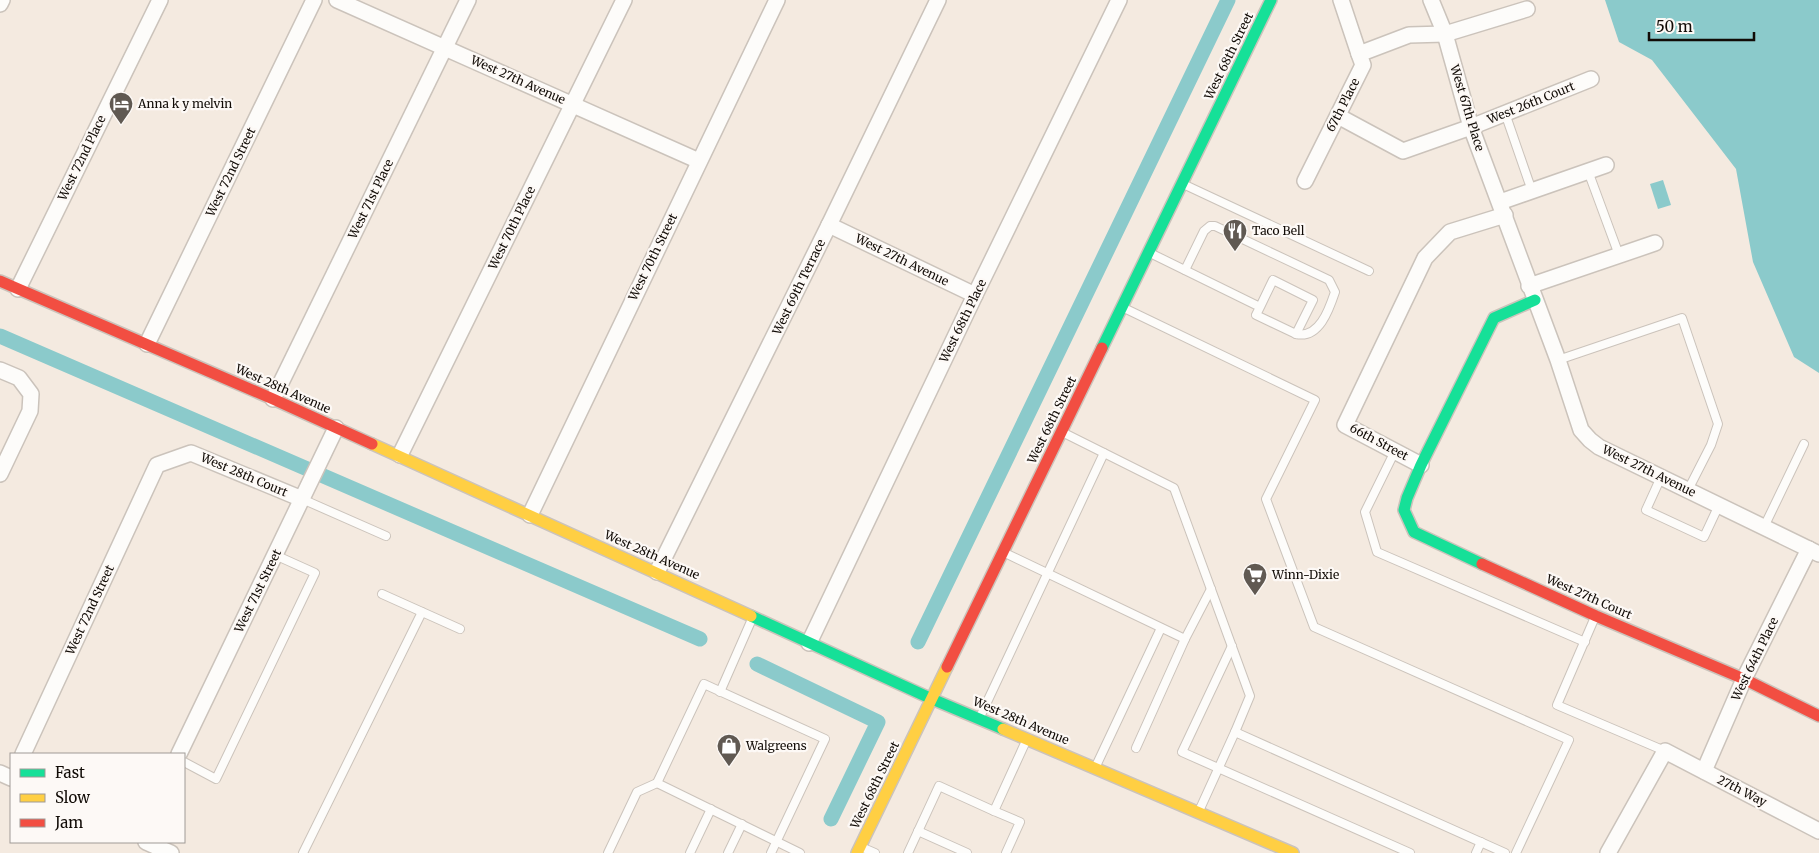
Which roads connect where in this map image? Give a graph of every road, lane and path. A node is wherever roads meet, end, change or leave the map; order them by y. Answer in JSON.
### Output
{"nodes":[{"id":1,"x":2,"y":0,"type":"edge"},
{"id":2,"x":160,"y":0,"type":"edge"},
{"id":3,"x":314,"y":0,"type":"edge"},
{"id":4,"x":337,"y":0,"type":"edge"},
{"id":5,"x":468,"y":0,"type":"edge"},
{"id":6,"x":624,"y":0,"type":"edge"},
{"id":7,"x":777,"y":0,"type":"edge"},
{"id":8,"x":938,"y":0,"type":"edge"},
{"id":9,"x":1119,"y":0,"type":"edge"},
{"id":10,"x":1271,"y":0,"type":"edge"},
{"id":11,"x":1341,"y":0,"type":"edge"},
{"id":12,"x":1432,"y":0,"type":"edge"},
{"id":13,"x":0,"y":4,"type":"edge"},
{"id":14,"x":1527,"y":9,"type":"dead end"},
{"id":15,"x":1446,"y":34,"type":"junction"},
{"id":16,"x":445,"y":48,"type":"junction"},
{"id":17,"x":1360,"y":54,"type":"junction"},
{"id":18,"x":1591,"y":79,"type":"dead end"},
{"id":19,"x":574,"y":104,"type":"junction"},
{"id":20,"x":1505,"y":114,"type":"junction"},
{"id":21,"x":1338,"y":116,"type":"junction"},
{"id":22,"x":1472,"y":127,"type":"junction"},
{"id":23,"x":699,"y":161,"type":"junction"},
{"id":24,"x":1606,"y":165,"type":"dead end"},
{"id":25,"x":1588,"y":171,"type":"junction"},
{"id":26,"x":1305,"y":181,"type":"dead end"},
{"id":27,"x":1181,"y":183,"type":"junction"},
{"id":28,"x":1532,"y":191,"type":"junction"},
{"id":29,"x":1502,"y":209,"type":"junction"},
{"id":30,"x":829,"y":226,"type":"junction"},
{"id":31,"x":1654,"y":243,"type":"dead end"},
{"id":32,"x":1148,"y":252,"type":"junction"},
{"id":33,"x":1618,"y":255,"type":"junction"},
{"id":34,"x":1185,"y":270,"type":"junction"},
{"id":35,"x":1369,"y":271,"type":"dead end"},
{"id":36,"x":0,"y":281,"type":"edge"},
{"id":37,"x":18,"y":289,"type":"junction"},
{"id":38,"x":1532,"y":293,"type":"junction"},
{"id":39,"x":975,"y":295,"type":"junction"},
{"id":40,"x":1121,"y":307,"type":"junction"},
{"id":41,"x":1260,"y":307,"type":"junction"},
{"id":42,"x":1296,"y":334,"type":"junction"},
{"id":43,"x":147,"y":344,"type":"junction"},
{"id":44,"x":1558,"y":360,"type":"junction"},
{"id":45,"x":0,"y":370,"type":"edge"},
{"id":46,"x":273,"y":398,"type":"junction"},
{"id":47,"x":336,"y":428,"type":"junction"},
{"id":48,"x":1062,"y":432,"type":"junction"},
{"id":49,"x":1804,"y":444,"type":"dead end"},
{"id":50,"x":1394,"y":451,"type":"junction"},
{"id":51,"x":1104,"y":454,"type":"junction"},
{"id":52,"x":400,"y":456,"type":"junction"},
{"id":53,"x":157,"y":465,"type":"joint"},
{"id":54,"x":1421,"y":465,"type":"junction"},
{"id":55,"x":0,"y":474,"type":"edge"},
{"id":56,"x":1662,"y":477,"type":"junction"},
{"id":57,"x":1688,"y":490,"type":"junction"},
{"id":58,"x":302,"y":499,"type":"junction"},
{"id":59,"x":1719,"y":505,"type":"junction"},
{"id":60,"x":530,"y":515,"type":"junction"},
{"id":61,"x":1764,"y":527,"type":"junction"},
{"id":62,"x":386,"y":536,"type":"dead end"},
{"id":63,"x":1003,"y":552,"type":"junction"},
{"id":64,"x":1814,"y":552,"type":"edge"},
{"id":65,"x":275,"y":555,"type":"junction"},
{"id":66,"x":657,"y":572,"type":"junction"},
{"id":67,"x":1048,"y":574,"type":"junction"},
{"id":68,"x":1211,"y":589,"type":"junction"},
{"id":69,"x":382,"y":594,"type":"dead end"},
{"id":70,"x":422,"y":612,"type":"junction"},
{"id":71,"x":1596,"y":616,"type":"junction"},
{"id":72,"x":753,"y":617,"type":"junction"},
{"id":73,"x":1161,"y":628,"type":"junction"},
{"id":74,"x":460,"y":629,"type":"dead end"},
{"id":75,"x":1185,"y":639,"type":"junction"},
{"id":76,"x":1585,"y":642,"type":"junction"},
{"id":77,"x":810,"y":643,"type":"junction"},
{"id":78,"x":1232,"y":646,"type":"junction"},
{"id":79,"x":1744,"y":679,"type":"junction"},
{"id":80,"x":720,"y":692,"type":"junction"},
{"id":81,"x":932,"y":699,"type":"junction"},
{"id":82,"x":1819,"y":716,"type":"edge"},
{"id":83,"x":980,"y":719,"type":"junction"},
{"id":84,"x":1235,"y":732,"type":"junction"},
{"id":85,"x":1027,"y":739,"type":"junction"},
{"id":86,"x":1136,"y":748,"type":"dead end"},
{"id":87,"x":1665,"y":752,"type":"junction"},
{"id":88,"x":23,"y":753,"type":"edge"},
{"id":89,"x":179,"y":753,"type":"edge"},
{"id":90,"x":185,"y":763,"type":"edge"},
{"id":91,"x":1095,"y":768,"type":"junction"},
{"id":92,"x":1218,"y":768,"type":"junction"},
{"id":93,"x":1704,"y":771,"type":"junction"},
{"id":94,"x":657,"y":783,"type":"junction"},
{"id":95,"x":711,"y":809,"type":"junction"},
{"id":96,"x":994,"y":811,"type":"junction"},
{"id":97,"x":1199,"y":812,"type":"junction"},
{"id":98,"x":742,"y":824,"type":"junction"},
{"id":99,"x":918,"y":831,"type":"junction"},
{"id":100,"x":1819,"y":831,"type":"edge"},
{"id":101,"x":777,"y":842,"type":"junction"},
{"id":102,"x":1481,"y":842,"type":"junction"},
{"id":103,"x":148,"y":843,"type":"edge"},
{"id":104,"x":859,"y":849,"type":"edge"},
{"id":105,"x":1610,"y":852,"type":"edge"},
{"id":106,"x":171,"y":853,"type":"edge"},
{"id":107,"x":303,"y":853,"type":"edge"},
{"id":108,"x":608,"y":853,"type":"edge"},
{"id":109,"x":690,"y":853,"type":"edge"},
{"id":110,"x":728,"y":853,"type":"edge"},
{"id":111,"x":771,"y":853,"type":"edge"},
{"id":112,"x":800,"y":853,"type":"edge"},
{"id":113,"x":875,"y":853,"type":"edge"},
{"id":114,"x":908,"y":853,"type":"edge"},
{"id":115,"x":967,"y":853,"type":"edge"},
{"id":116,"x":1006,"y":853,"type":"edge"},
{"id":117,"x":1293,"y":853,"type":"edge"},
{"id":118,"x":1410,"y":853,"type":"edge"},
{"id":119,"x":1476,"y":853,"type":"edge"},
{"id":120,"x":1505,"y":853,"type":"edge"},
{"id":121,"x":1516,"y":853,"type":"edge"}],
"edges":[{"from":1,"to":13,"type":"street"},
{"from":2,"to":37,"type":"street","name":"West 72nd Place"},
{"from":3,"to":43,"type":"street","name":"West 72nd Street"},
{"from":4,"to":16,"type":"street","name":"West 27th Avenue"},
{"from":5,"to":16,"type":"street","name":"West 71st Place"},
{"from":6,"to":19,"type":"street","name":"West 70th Place"},
{"from":7,"to":23,"type":"street","name":"West 70th Street"},
{"from":8,"to":30,"type":"street","name":"West 69th Terrace"},
{"from":9,"to":39,"type":"street","name":"West 68th Place"},
{"from":10,"to":27,"type":"main road","name":"West 68th Street"},
{"from":11,"to":17,"type":"street"},
{"from":12,"to":15,"type":"street","name":"West 67th Place"},
{"from":14,"to":15,"type":"street"},
{"from":15,"to":17,"type":"street"},
{"from":15,"to":22,"type":"street","name":"West 67th Place"},
{"from":16,"to":19,"type":"street","name":"West 27th Avenue"},
{"from":16,"to":46,"type":"street","name":"West 71st Place"},
{"from":17,"to":21,"type":"street","name":"67th Place"},
{"from":18,"to":20,"type":"street","name":"West 26th Court"},
{"from":19,"to":23,"type":"street","name":"West 27th Avenue"},
{"from":19,"to":52,"type":"street","name":"West 70th Place"},
{"from":20,"to":22,"type":"street","name":"West 26th Court"},
{"from":20,"to":28,"type":"lane"},
{"from":21,"to":22,"type":"street","name":"West 26th Court"},
{"from":21,"to":26,"type":"street","name":"67th Place"},
{"from":22,"to":29,"type":"street","name":"West 67th Place"},
{"from":23,"to":60,"type":"street","name":"West 70th Street"},
{"from":24,"to":25,"type":"street"},
{"from":25,"to":28,"type":"street"},
{"from":25,"to":33,"type":"lane"},
{"from":27,"to":32,"type":"main road","name":"West 68th Street"},
{"from":27,"to":35,"type":"lane"},
{"from":28,"to":29,"type":"street"},
{"from":29,"to":38,"type":"street","name":"West 27th Avenue"},
{"from":29,"to":50,"type":"street","name":"66th Street"},
{"from":30,"to":39,"type":"street","name":"West 27th Avenue"},
{"from":30,"to":66,"type":"street","name":"West 69th Terrace"},
{"from":31,"to":33,"type":"street"},
{"from":32,"to":34,"type":"lane"},
{"from":32,"to":40,"type":"main road","name":"West 68th Street"},
{"from":33,"to":38,"type":"street"},
{"from":34,"to":41,"type":"lane"},
{"from":34,"to":42,"type":"lane"},
{"from":36,"to":37,"type":"main road","name":"West 28th Avenue"},
{"from":37,"to":43,"type":"main road","name":"West 28th Avenue"},
{"from":38,"to":44,"type":"street","name":"West 27th Avenue"},
{"from":38,"to":54,"type":"main road","name":"66th Street"},
{"from":39,"to":77,"type":"street","name":"West 68th Place"},
{"from":40,"to":48,"type":"main road","name":"West 68th Street"},
{"from":40,"to":121,"type":"lane"},
{"from":41,"to":42,"type":"lane"},
{"from":41,"to":42,"type":"lane"},
{"from":43,"to":46,"type":"main road","name":"West 28th Avenue"},
{"from":44,"to":56,"type":"street","name":"West 27th Avenue"},
{"from":44,"to":57,"type":"lane"},
{"from":45,"to":55,"type":"street"},
{"from":46,"to":47,"type":"main road","name":"West 28th Avenue"},
{"from":47,"to":52,"type":"main road","name":"West 28th Avenue"},
{"from":47,"to":58,"type":"street","name":"West 71st Street"},
{"from":48,"to":51,"type":"lane"},
{"from":48,"to":63,"type":"main road","name":"West 68th Street"},
{"from":49,"to":61,"type":"lane"},
{"from":50,"to":54,"type":"street","name":"66th Street"},
{"from":50,"to":76,"type":"lane"},
{"from":51,"to":67,"type":"lane"},
{"from":51,"to":68,"type":"lane"},
{"from":52,"to":60,"type":"main road","name":"West 28th Avenue"},
{"from":53,"to":58,"type":"street","name":"West 28th Court"},
{"from":53,"to":88,"type":"street","name":"West 72nd Street"},
{"from":54,"to":71,"type":"main road","name":"West 27th Court"},
{"from":56,"to":57,"type":"street","name":"West 27th Avenue"},
{"from":56,"to":59,"type":"lane"},
{"from":57,"to":59,"type":"street","name":"West 27th Avenue"},
{"from":58,"to":62,"type":"lane"},
{"from":58,"to":65,"type":"street","name":"West 71st Street"},
{"from":59,"to":61,"type":"street","name":"West 27th Avenue"},
{"from":60,"to":66,"type":"main road","name":"West 28th Avenue"},
{"from":61,"to":64,"type":"street","name":"West 27th Avenue"},
{"from":63,"to":67,"type":"lane"},
{"from":63,"to":81,"type":"main road","name":"West 68th Street"},
{"from":64,"to":79,"type":"street","name":"West 64th Place"},
{"from":65,"to":89,"type":"street","name":"West 71st Street"},
{"from":65,"to":90,"type":"lane"},
{"from":66,"to":72,"type":"main road","name":"West 28th Avenue"},
{"from":67,"to":73,"type":"lane"},
{"from":67,"to":83,"type":"lane"},
{"from":68,"to":75,"type":"lane"},
{"from":68,"to":78,"type":"lane"},
{"from":69,"to":70,"type":"lane"},
{"from":70,"to":74,"type":"lane"},
{"from":70,"to":107,"type":"lane"},
{"from":71,"to":76,"type":"lane"},
{"from":71,"to":79,"type":"main road","name":"West 27th Court"},
{"from":72,"to":77,"type":"main road","name":"West 28th Avenue"},
{"from":72,"to":80,"type":"lane"},
{"from":73,"to":75,"type":"lane"},
{"from":73,"to":91,"type":"lane"},
{"from":75,"to":86,"type":"lane"},
{"from":76,"to":87,"type":"lane"},
{"from":77,"to":81,"type":"main road","name":"West 28th Avenue"},
{"from":78,"to":84,"type":"lane"},
{"from":78,"to":92,"type":"lane"},
{"from":79,"to":82,"type":"main road","name":"West 27th Court"},
{"from":79,"to":93,"type":"street","name":"West 64th Place"},
{"from":80,"to":94,"type":"lane"},
{"from":80,"to":101,"type":"lane"},
{"from":81,"to":83,"type":"main road","name":"West 28th Avenue"},
{"from":81,"to":104,"type":"main road","name":"West 68th Street"},
{"from":83,"to":85,"type":"main road","name":"West 28th Avenue"},
{"from":84,"to":92,"type":"lane"},
{"from":84,"to":102,"type":"lane"},
{"from":85,"to":91,"type":"main road","name":"West 28th Avenue"},
{"from":85,"to":96,"type":"lane"},
{"from":87,"to":93,"type":"street","name":"27th Way"},
{"from":87,"to":105,"type":"street"},
{"from":91,"to":97,"type":"main road","name":"West 28th Avenue"},
{"from":92,"to":97,"type":"lane"},
{"from":92,"to":118,"type":"lane"},
{"from":93,"to":100,"type":"street","name":"27th Way"},
{"from":94,"to":95,"type":"lane"},
{"from":94,"to":108,"type":"lane"},
{"from":95,"to":98,"type":"lane"},
{"from":95,"to":109,"type":"lane"},
{"from":96,"to":99,"type":"lane"},
{"from":96,"to":116,"type":"lane"},
{"from":97,"to":117,"type":"main road","name":"West 28th Avenue"},
{"from":98,"to":101,"type":"lane"},
{"from":98,"to":110,"type":"lane"},
{"from":99,"to":114,"type":"lane"},
{"from":99,"to":115,"type":"lane"},
{"from":101,"to":111,"type":"lane"},
{"from":101,"to":112,"type":"lane"},
{"from":102,"to":119,"type":"lane"},
{"from":102,"to":120,"type":"lane"},
{"from":103,"to":106,"type":"street"},
{"from":104,"to":113,"type":"lane"}]}
